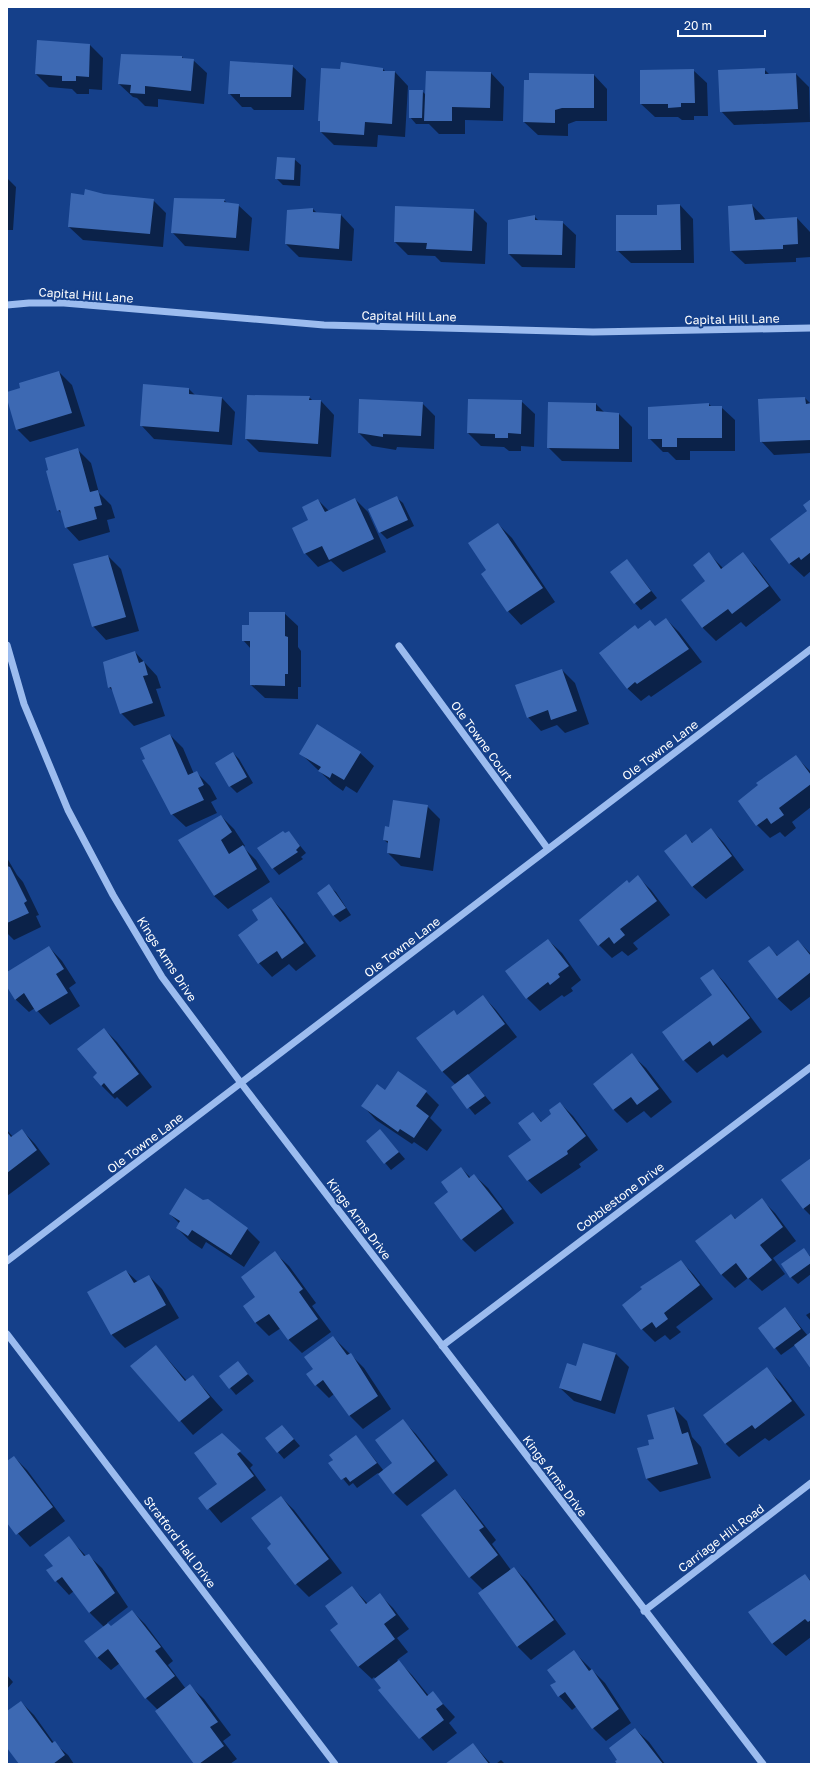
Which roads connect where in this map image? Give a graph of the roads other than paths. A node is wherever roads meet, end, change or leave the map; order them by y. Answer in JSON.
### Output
{"nodes":[{"id":1,"x":7,"y":305,"type":"edge"},
{"id":2,"x":811,"y":328,"type":"edge"},
{"id":3,"x":7,"y":645,"type":"edge"},
{"id":4,"x":399,"y":646,"type":"dead end"},
{"id":5,"x":811,"y":649,"type":"edge"},
{"id":6,"x":548,"y":849,"type":"junction"},
{"id":7,"x":811,"y":1067,"type":"edge"},
{"id":8,"x":241,"y":1083,"type":"junction"},
{"id":9,"x":7,"y":1261,"type":"edge"},
{"id":10,"x":7,"y":1334,"type":"edge"},
{"id":11,"x":442,"y":1346,"type":"junction"},
{"id":12,"x":811,"y":1483,"type":"edge"},
{"id":13,"x":644,"y":1611,"type":"junction"},
{"id":14,"x":335,"y":1764,"type":"edge"},
{"id":15,"x":763,"y":1764,"type":"edge"}],
"edges":[{"from":1,"to":2,"type":"street","name":"Capital Hill Lane"},
{"from":3,"to":8,"type":"street","name":"Kings Arms Drive"},
{"from":4,"to":6,"type":"street","name":"Ole Towne Court"},
{"from":5,"to":6,"type":"street","name":"Ole Towne Lane"},
{"from":6,"to":8,"type":"street","name":"Ole Towne Lane"},
{"from":7,"to":11,"type":"street","name":"Cobblestone Drive"},
{"from":8,"to":9,"type":"street","name":"Ole Towne Lane"},
{"from":8,"to":11,"type":"street","name":"Kings Arms Drive"},
{"from":10,"to":14,"type":"street","name":"Stratford Hall Drive"},
{"from":11,"to":13,"type":"street","name":"Kings Arms Drive"},
{"from":12,"to":13,"type":"street","name":"Carriage Hill Road"},
{"from":13,"to":15,"type":"street","name":"Kings Arms Drive"}]}
